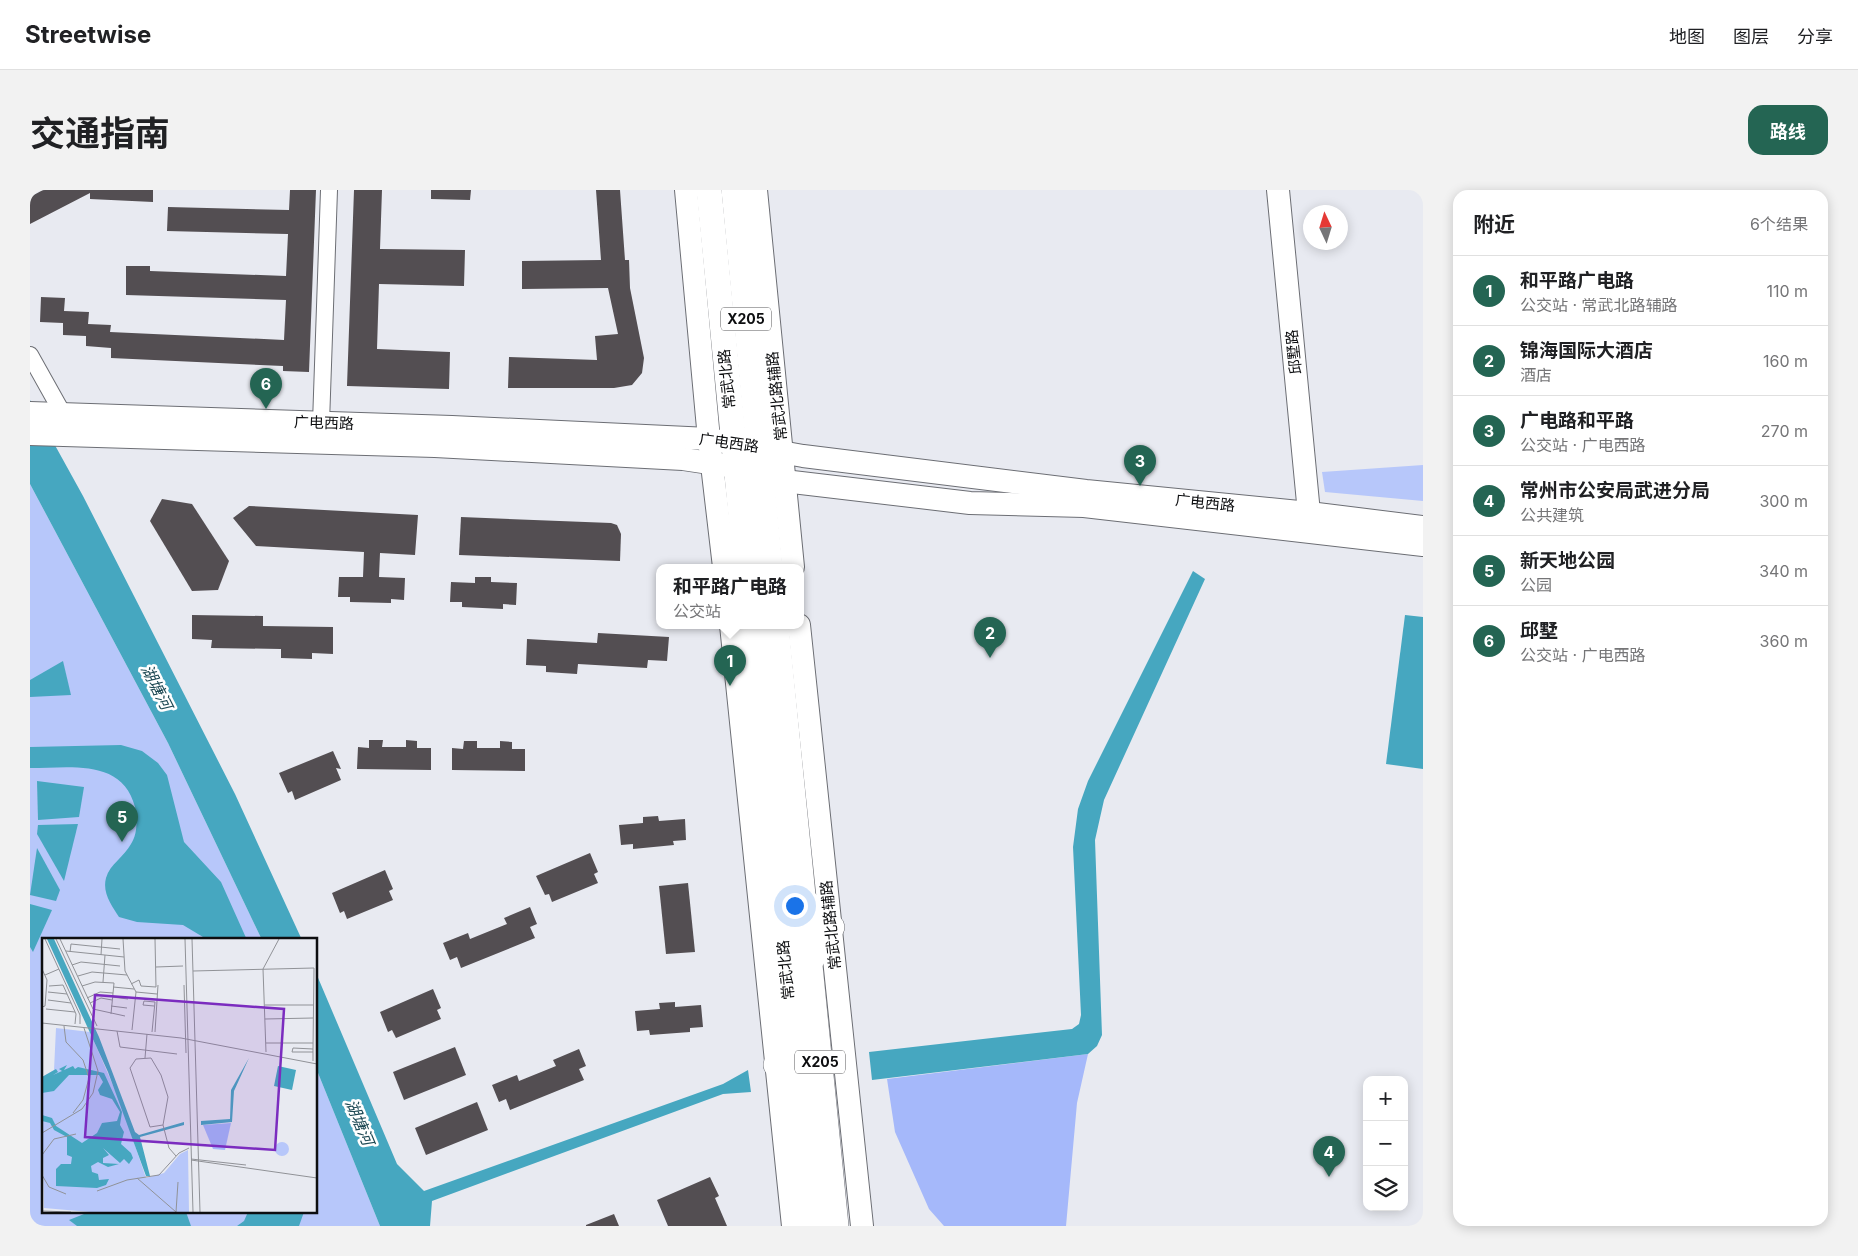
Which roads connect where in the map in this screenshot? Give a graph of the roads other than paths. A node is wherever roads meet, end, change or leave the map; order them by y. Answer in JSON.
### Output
{"nodes":[{"id":1,"x":329,"y":190,"type":"edge"},
{"id":2,"x":686,"y":190,"type":"edge"},
{"id":3,"x":709,"y":190,"type":"edge"},
{"id":4,"x":734,"y":190,"type":"edge"},
{"id":5,"x":756,"y":190,"type":"edge"},
{"id":6,"x":1278,"y":190,"type":"edge"},
{"id":7,"x":30,"y":355,"type":"edge"},
{"id":8,"x":48,"y":419,"type":"edge"},
{"id":9,"x":321,"y":423,"type":"junction"},
{"id":10,"x":30,"y":434,"type":"edge"},
{"id":11,"x":709,"y":439,"type":"junction"},
{"id":12,"x":734,"y":442,"type":"junction"},
{"id":13,"x":770,"y":450,"type":"junction"},
{"id":14,"x":724,"y":465,"type":"junction"},
{"id":15,"x":772,"y":477,"type":"junction"},
{"id":16,"x":1309,"y":513,"type":"junction"},
{"id":17,"x":1423,"y":527,"type":"edge"},
{"id":18,"x":1423,"y":545,"type":"edge"},
{"id":19,"x":724,"y":564,"type":"edge"},
{"id":20,"x":745,"y":564,"type":"edge"},
{"id":21,"x":770,"y":564,"type":"edge"},
{"id":22,"x":792,"y":564,"type":"edge"},
{"id":23,"x":730,"y":629,"type":"edge"},
{"id":24,"x":752,"y":629,"type":"edge"},
{"id":25,"x":776,"y":629,"type":"edge"},
{"id":26,"x":799,"y":629,"type":"edge"},
{"id":27,"x":803,"y":899,"type":"junction"},
{"id":28,"x":832,"y":927,"type":"junction"},
{"id":29,"x":810,"y":962,"type":"junction"},
{"id":30,"x":792,"y":1026,"type":"junction"},
{"id":31,"x":776,"y":1065,"type":"junction"},
{"id":32,"x":793,"y":1226,"type":"edge"},
{"id":33,"x":812,"y":1226,"type":"edge"},
{"id":34,"x":836,"y":1226,"type":"edge"},
{"id":35,"x":862,"y":1226,"type":"edge"}],
"edges":[{"from":1,"to":9,"type":"street"},
{"from":2,"to":11,"type":"main road"},
{"from":3,"to":12,"type":"main road","name":"常武北路","number":"X205"},
{"from":4,"to":13,"type":"main road","name":"常武北路","number":"X205"},
{"from":5,"to":13,"type":"main road","name":"常武北路辅路"},
{"from":6,"to":16,"type":"main road","name":"邱墅路"},
{"from":7,"to":8,"type":"street"},
{"from":8,"to":9,"type":"main road","name":"广电西路"},
{"from":8,"to":10,"type":"main road","name":"广电西路"},
{"from":8,"to":14,"type":"main road","name":"广电西路"},
{"from":9,"to":11,"type":"main road","name":"广电西路"},
{"from":11,"to":12,"type":"main road","name":"广电西路"},
{"from":11,"to":14,"type":"main road"},
{"from":12,"to":13,"type":"main road","name":"广电西路"},
{"from":12,"to":14,"type":"main road","name":"常武北路","number":"X205"},
{"from":13,"to":15,"type":"main road","name":"常武北路","number":"X205"},
{"from":13,"to":16,"type":"main road","name":"广电西路"},
{"from":14,"to":15,"type":"main road","name":"广电西路"},
{"from":14,"to":19,"type":"main road"},
{"from":14,"to":20,"type":"main road","name":"常武北路","number":"X205"},
{"from":15,"to":18,"type":"main road","name":"广电西路"},
{"from":15,"to":21,"type":"main road","name":"常武北路","number":"X205"},
{"from":15,"to":22,"type":"main road"},
{"from":16,"to":17,"type":"main road","name":"广电西路"},
{"from":23,"to":31,"type":"main road"},
{"from":24,"to":30,"type":"main road","name":"常武北路","number":"X205"},
{"from":25,"to":27,"type":"main road","name":"常武北路","number":"X205"},
{"from":26,"to":28,"type":"main road","name":"常武北路辅路"},
{"from":27,"to":28,"type":"main road"},
{"from":27,"to":29,"type":"main road","name":"常武北路","number":"X205"},
{"from":28,"to":29,"type":"main road"},
{"from":28,"to":35,"type":"main road","name":"常武北路辅路"},
{"from":29,"to":34,"type":"main road","name":"常武北路","number":"X205"},
{"from":30,"to":31,"type":"main road"},
{"from":30,"to":33,"type":"main road","name":"常武北路","number":"X205"},
{"from":31,"to":32,"type":"main road"}]}
